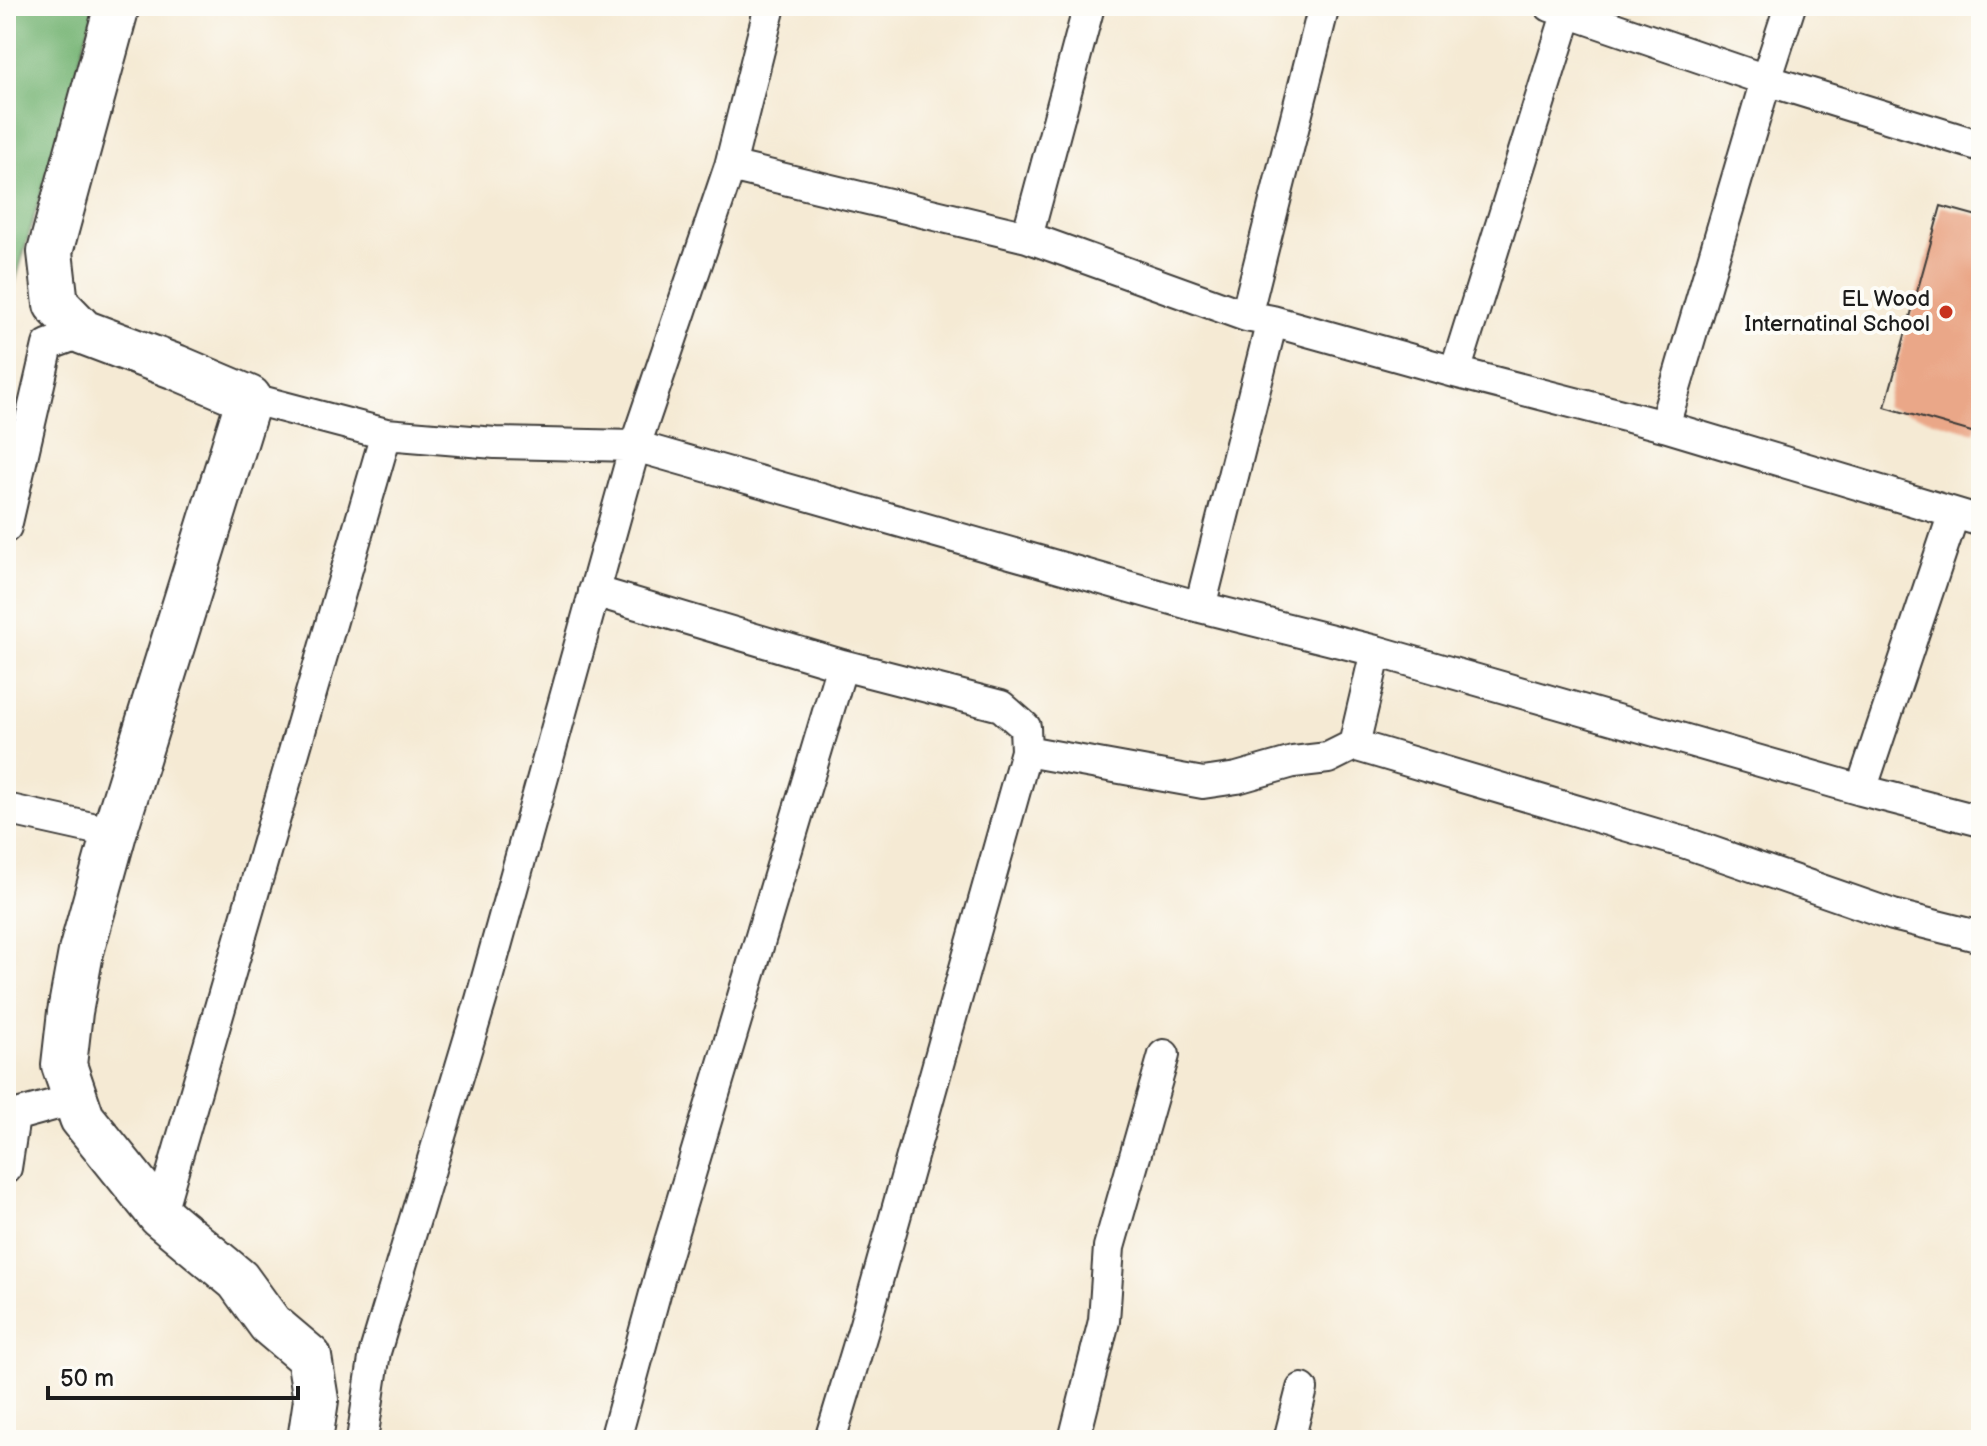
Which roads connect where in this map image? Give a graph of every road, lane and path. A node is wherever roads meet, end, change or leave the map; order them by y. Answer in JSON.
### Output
{"nodes":[{"id":1,"x":13,"y":6,"type":"edge"},
{"id":2,"x":117,"y":6,"type":"edge"},
{"id":3,"x":770,"y":6,"type":"edge"},
{"id":4,"x":1089,"y":6,"type":"edge"},
{"id":5,"x":1324,"y":6,"type":"edge"},
{"id":6,"x":1790,"y":6,"type":"edge"},
{"id":7,"x":1559,"y":8,"type":"edge"},
{"id":8,"x":6,"y":23,"type":"edge"},
{"id":9,"x":1766,"y":80,"type":"junction"},
{"id":10,"x":1979,"y":139,"type":"edge"},
{"id":11,"x":730,"y":166,"type":"junction"},
{"id":12,"x":1027,"y":237,"type":"junction"},
{"id":13,"x":1259,"y":318,"type":"junction"},
{"id":14,"x":83,"y":332,"type":"junction"},
{"id":15,"x":1455,"y":372,"type":"junction"},
{"id":16,"x":249,"y":398,"type":"junction"},
{"id":17,"x":1664,"y":426,"type":"junction"},
{"id":18,"x":386,"y":434,"type":"junction"},
{"id":19,"x":635,"y":446,"type":"junction"},
{"id":20,"x":1967,"y":517,"type":"edge"},
{"id":21,"x":6,"y":527,"type":"edge"},
{"id":22,"x":594,"y":591,"type":"junction"},
{"id":23,"x":1200,"y":607,"type":"junction"},
{"id":24,"x":1376,"y":651,"type":"junction"},
{"id":25,"x":842,"y":665,"type":"junction"},
{"id":26,"x":1354,"y":745,"type":"junction"},
{"id":27,"x":1026,"y":751,"type":"junction"},
{"id":28,"x":1861,"y":790,"type":"junction"},
{"id":29,"x":6,"y":809,"type":"edge"},
{"id":30,"x":1981,"y":821,"type":"edge"},
{"id":31,"x":114,"y":833,"type":"junction"},
{"id":32,"x":1981,"y":937,"type":"edge"},
{"id":33,"x":1164,"y":1055,"type":"dead end"},
{"id":34,"x":75,"y":1099,"type":"junction"},
{"id":35,"x":10,"y":1118,"type":"edge"},
{"id":36,"x":6,"y":1168,"type":"edge"},
{"id":37,"x":160,"y":1215,"type":"junction"},
{"id":38,"x":1302,"y":1389,"type":"dead end"},
{"id":39,"x":310,"y":1440,"type":"edge"},
{"id":40,"x":362,"y":1440,"type":"edge"},
{"id":41,"x":615,"y":1440,"type":"edge"},
{"id":42,"x":830,"y":1440,"type":"edge"},
{"id":43,"x":1074,"y":1440,"type":"edge"},
{"id":44,"x":1289,"y":1440,"type":"edge"}],
"edges":[{"from":1,"to":8,"type":"path"},
{"from":2,"to":14,"type":"street"},
{"from":3,"to":11,"type":"street"},
{"from":4,"to":12,"type":"street"},
{"from":5,"to":13,"type":"street"},
{"from":6,"to":9,"type":"street"},
{"from":7,"to":9,"type":"street"},
{"from":7,"to":15,"type":"street"},
{"from":9,"to":10,"type":"street"},
{"from":9,"to":17,"type":"street"},
{"from":11,"to":12,"type":"street"},
{"from":11,"to":19,"type":"street"},
{"from":12,"to":13,"type":"street"},
{"from":13,"to":15,"type":"street"},
{"from":13,"to":23,"type":"street"},
{"from":14,"to":16,"type":"street"},
{"from":14,"to":21,"type":"street"},
{"from":15,"to":17,"type":"street"},
{"from":16,"to":18,"type":"street"},
{"from":16,"to":31,"type":"street"},
{"from":17,"to":20,"type":"street"},
{"from":18,"to":19,"type":"street"},
{"from":18,"to":37,"type":"street"},
{"from":19,"to":22,"type":"street"},
{"from":19,"to":23,"type":"street"},
{"from":20,"to":28,"type":"street"},
{"from":22,"to":25,"type":"street"},
{"from":22,"to":40,"type":"street"},
{"from":23,"to":24,"type":"street"},
{"from":24,"to":26,"type":"street"},
{"from":24,"to":28,"type":"street"},
{"from":25,"to":27,"type":"street"},
{"from":25,"to":41,"type":"street"},
{"from":26,"to":27,"type":"street"},
{"from":26,"to":32,"type":"street"},
{"from":27,"to":42,"type":"street"},
{"from":28,"to":30,"type":"street"},
{"from":29,"to":31,"type":"street"},
{"from":31,"to":34,"type":"street"},
{"from":33,"to":43,"type":"street"},
{"from":34,"to":35,"type":"street"},
{"from":34,"to":37,"type":"street"},
{"from":35,"to":36,"type":"street"},
{"from":37,"to":39,"type":"street"},
{"from":38,"to":44,"type":"street"}]}
